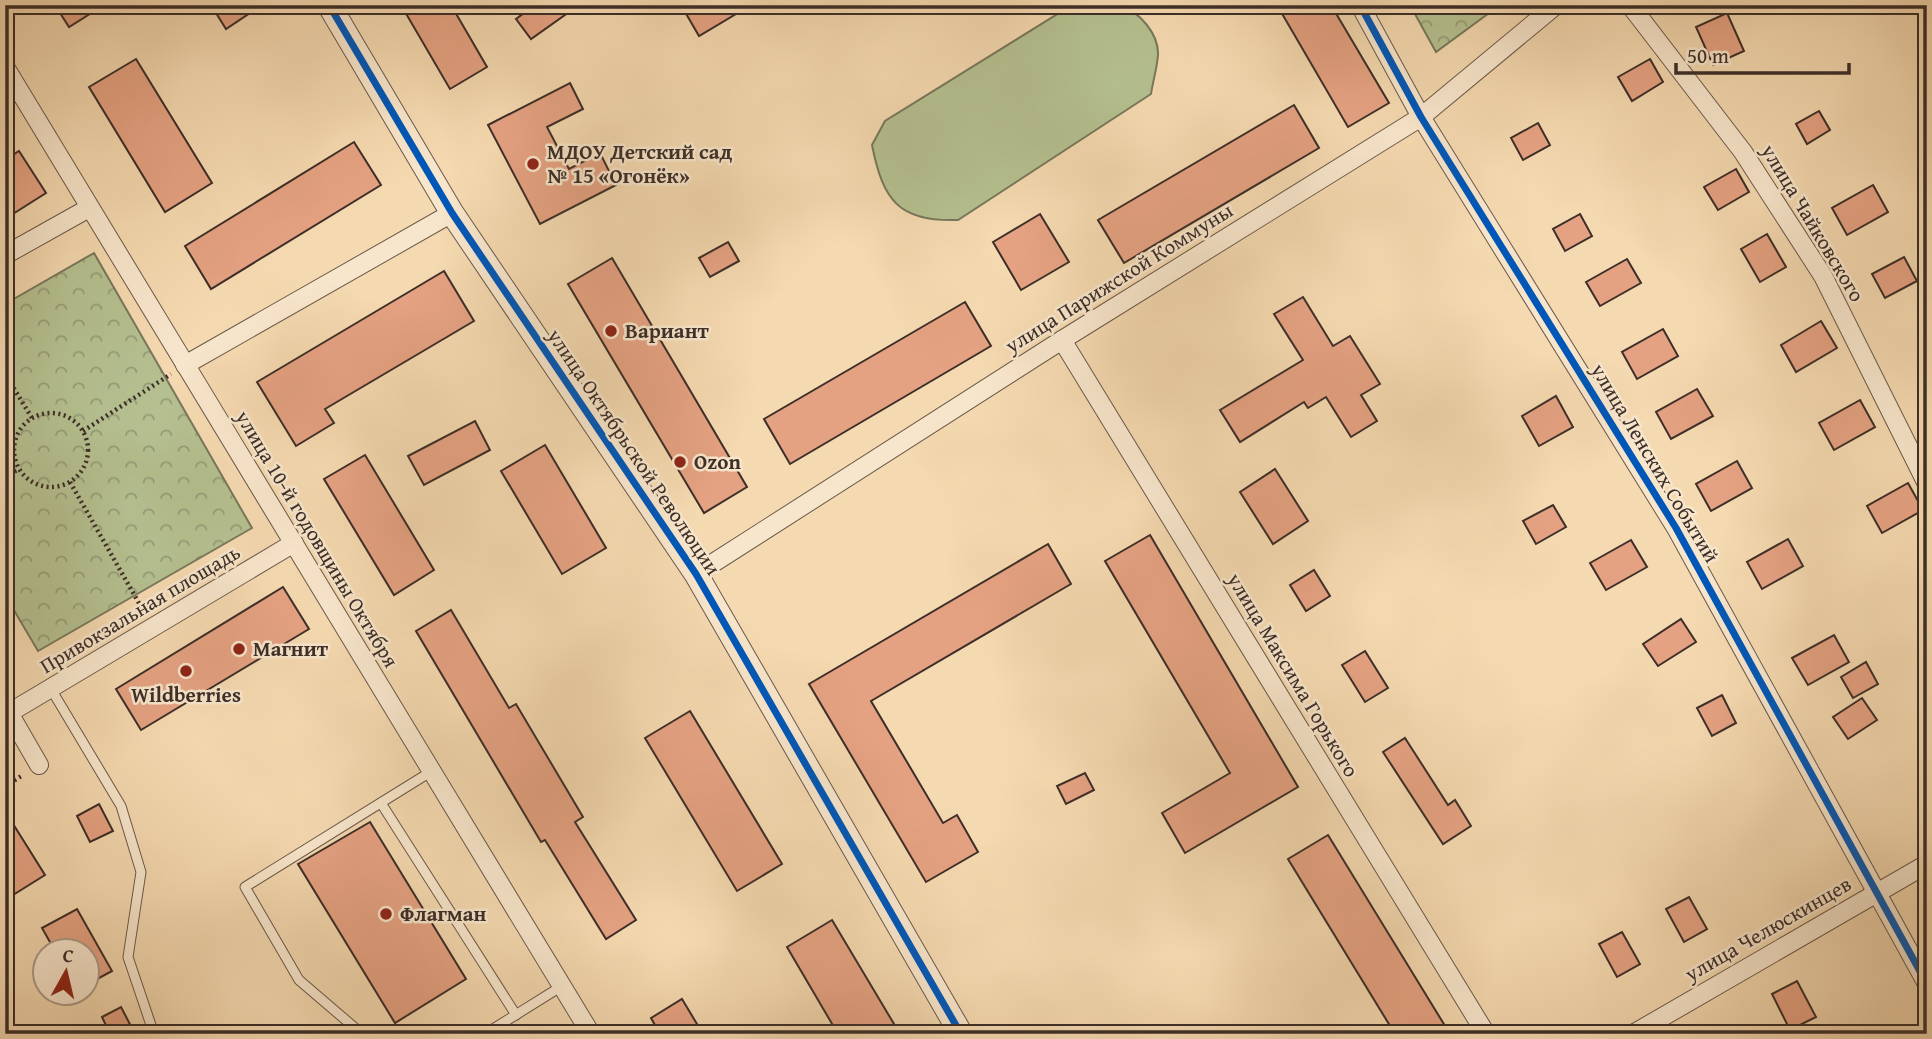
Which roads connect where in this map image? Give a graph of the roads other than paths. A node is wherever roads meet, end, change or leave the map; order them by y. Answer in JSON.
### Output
{"nodes":[{"id":1,"x":329,"y":5,"type":"edge"},
{"id":2,"x":1360,"y":5,"type":"edge"},
{"id":3,"x":1556,"y":5,"type":"edge"},
{"id":4,"x":1630,"y":5,"type":"edge"},
{"id":5,"x":5,"y":67,"type":"edge"},
{"id":6,"x":1421,"y":117,"type":"junction"},
{"id":7,"x":89,"y":208,"type":"junction"},
{"id":8,"x":453,"y":213,"type":"junction"},
{"id":9,"x":5,"y":255,"type":"edge"},
{"id":10,"x":1062,"y":340,"type":"junction"},
{"id":11,"x":185,"y":365,"type":"junction"},
{"id":12,"x":1927,"y":484,"type":"edge"},
{"id":13,"x":294,"y":543,"type":"junction"},
{"id":14,"x":696,"y":574,"type":"junction"},
{"id":15,"x":51,"y":689,"type":"junction"},
{"id":16,"x":7,"y":710,"type":"edge"},
{"id":17,"x":39,"y":765,"type":"dead end"},
{"id":18,"x":432,"y":771,"type":"junction"},
{"id":19,"x":381,"y":803,"type":"junction"},
{"id":20,"x":1927,"y":864,"type":"edge"},
{"id":21,"x":1875,"y":894,"type":"junction"},
{"id":22,"x":1927,"y":984,"type":"edge"},
{"id":23,"x":562,"y":986,"type":"junction"},
{"id":24,"x":516,"y":1015,"type":"junction"},
{"id":25,"x":154,"y":1034,"type":"edge"},
{"id":26,"x":362,"y":1034,"type":"edge"},
{"id":27,"x":485,"y":1034,"type":"edge"},
{"id":28,"x":591,"y":1034,"type":"edge"},
{"id":29,"x":961,"y":1034,"type":"edge"},
{"id":30,"x":1486,"y":1034,"type":"edge"},
{"id":31,"x":1633,"y":1034,"type":"edge"}],
"edges":[{"from":1,"to":8,"type":"street","name":"улица Октябрьской Революции"},
{"from":2,"to":6,"type":"street","name":"улица Ленских Событий"},
{"from":3,"to":6,"type":"street","name":"улица Парижской Коммуны"},
{"from":4,"to":12,"type":"street","name":"улица Чайковского"},
{"from":5,"to":7,"type":"street","name":"улица 10-й годовщины Октября"},
{"from":6,"to":10,"type":"street","name":"улица Парижской Коммуны"},
{"from":6,"to":21,"type":"street","name":"улица Ленских Событий"},
{"from":7,"to":9,"type":"street"},
{"from":7,"to":11,"type":"street","name":"улица 10-й годовщины Октября"},
{"from":8,"to":11,"type":"street"},
{"from":8,"to":14,"type":"street","name":"улица Октябрьской Революции"},
{"from":10,"to":14,"type":"street","name":"улица Парижской Коммуны"},
{"from":10,"to":30,"type":"street","name":"улица Максима Горького"},
{"from":11,"to":13,"type":"street","name":"улица 10-й годовщины Октября"},
{"from":13,"to":15,"type":"street","name":"Привокзальная площадь"},
{"from":13,"to":18,"type":"street","name":"улица 10-й годовщины Октября"},
{"from":14,"to":29,"type":"street","name":"улица Октябрьской Революции"},
{"from":15,"to":16,"type":"street","name":"Привокзальная площадь"},
{"from":15,"to":25,"type":"lane"},
{"from":16,"to":17,"type":"street","name":"Привокзальная площадь"},
{"from":18,"to":19,"type":"lane"},
{"from":18,"to":23,"type":"street","name":"улица 10-й годовщины Октября"},
{"from":19,"to":24,"type":"lane"},
{"from":19,"to":26,"type":"lane"},
{"from":20,"to":21,"type":"street","name":"улица Челюскинцев"},
{"from":21,"to":22,"type":"street","name":"улица Ленских Событий"},
{"from":21,"to":31,"type":"street","name":"улица Челюскинцев"},
{"from":23,"to":24,"type":"lane"},
{"from":23,"to":28,"type":"street","name":"улица 10-й годовщины Октября"},
{"from":24,"to":27,"type":"lane"}]}
